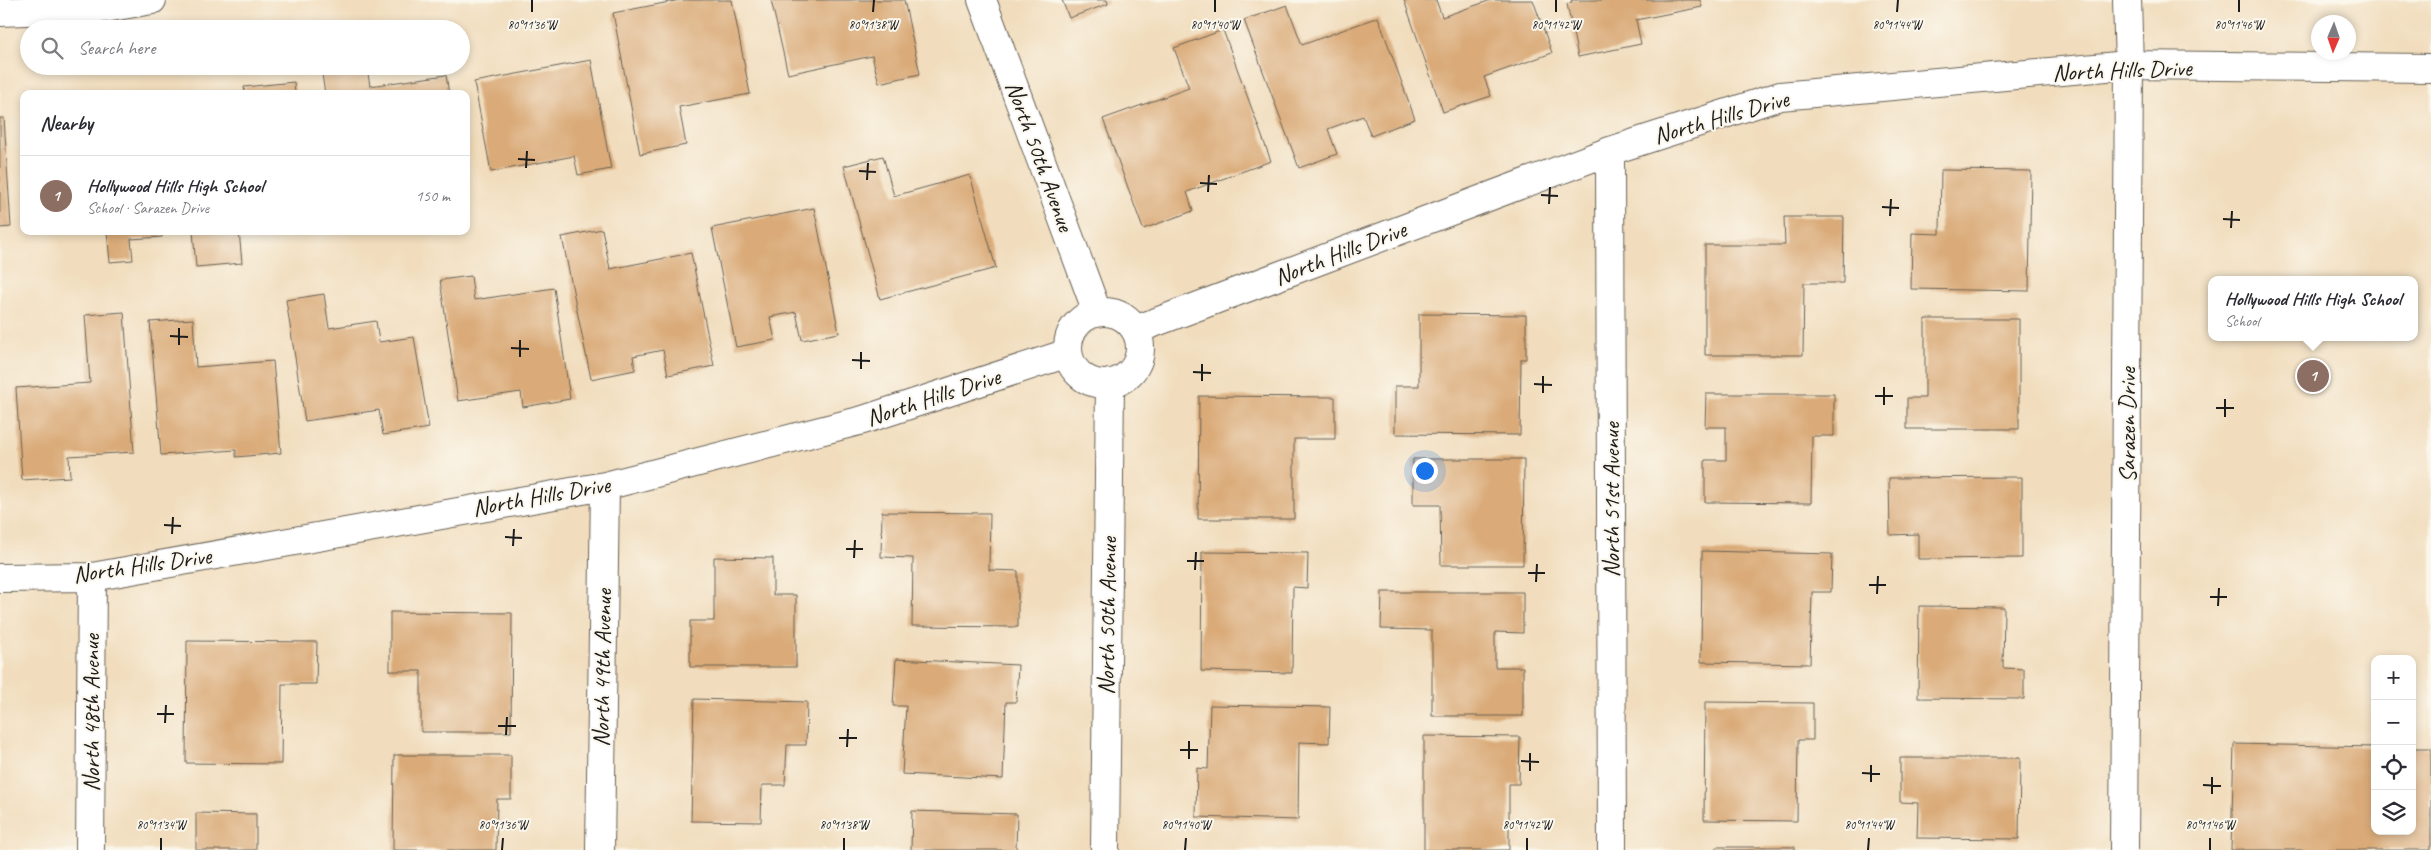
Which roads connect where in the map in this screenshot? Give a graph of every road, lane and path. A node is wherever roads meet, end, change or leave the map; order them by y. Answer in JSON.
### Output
{"nodes":[{"id":1,"x":152,"y":0,"type":"edge"},
{"id":2,"x":982,"y":0,"type":"edge"},
{"id":3,"x":2127,"y":0,"type":"edge"},
{"id":4,"x":0,"y":12,"type":"edge"},
{"id":5,"x":2129,"y":66,"type":"junction"},
{"id":6,"x":2431,"y":68,"type":"edge"},
{"id":7,"x":1610,"y":151,"type":"junction"},
{"id":8,"x":1098,"y":312,"type":"junction"},
{"id":9,"x":1135,"y":330,"type":"junction"},
{"id":10,"x":1068,"y":353,"type":"junction"},
{"id":11,"x":1110,"y":383,"type":"junction"},
{"id":12,"x":605,"y":486,"type":"junction"},
{"id":13,"x":92,"y":577,"type":"junction"},
{"id":14,"x":0,"y":578,"type":"edge"},
{"id":15,"x":90,"y":850,"type":"edge"},
{"id":16,"x":600,"y":850,"type":"edge"},
{"id":17,"x":1105,"y":850,"type":"edge"},
{"id":18,"x":1612,"y":850,"type":"edge"},
{"id":19,"x":2124,"y":850,"type":"edge"}],
"edges":[{"from":1,"to":4,"type":"street"},
{"from":2,"to":8,"type":"street","name":"North 50th Avenue"},
{"from":3,"to":5,"type":"street","name":"Sarazen Drive"},
{"from":5,"to":6,"type":"street","name":"North Hills Drive"},
{"from":5,"to":7,"type":"street","name":"North Hills Drive"},
{"from":5,"to":19,"type":"street","name":"Sarazen Drive"},
{"from":7,"to":9,"type":"street","name":"North Hills Drive"},
{"from":7,"to":18,"type":"street","name":"North 51st Avenue"},
{"from":8,"to":9,"type":"street"},
{"from":8,"to":10,"type":"street"},
{"from":9,"to":11,"type":"street"},
{"from":10,"to":11,"type":"street"},
{"from":10,"to":12,"type":"street","name":"North Hills Drive"},
{"from":11,"to":17,"type":"street","name":"North 50th Avenue"},
{"from":12,"to":13,"type":"street","name":"North Hills Drive"},
{"from":12,"to":16,"type":"street","name":"North 49th Avenue"},
{"from":13,"to":14,"type":"street","name":"North Hills Drive"},
{"from":13,"to":15,"type":"street","name":"North 48th Avenue"}]}
